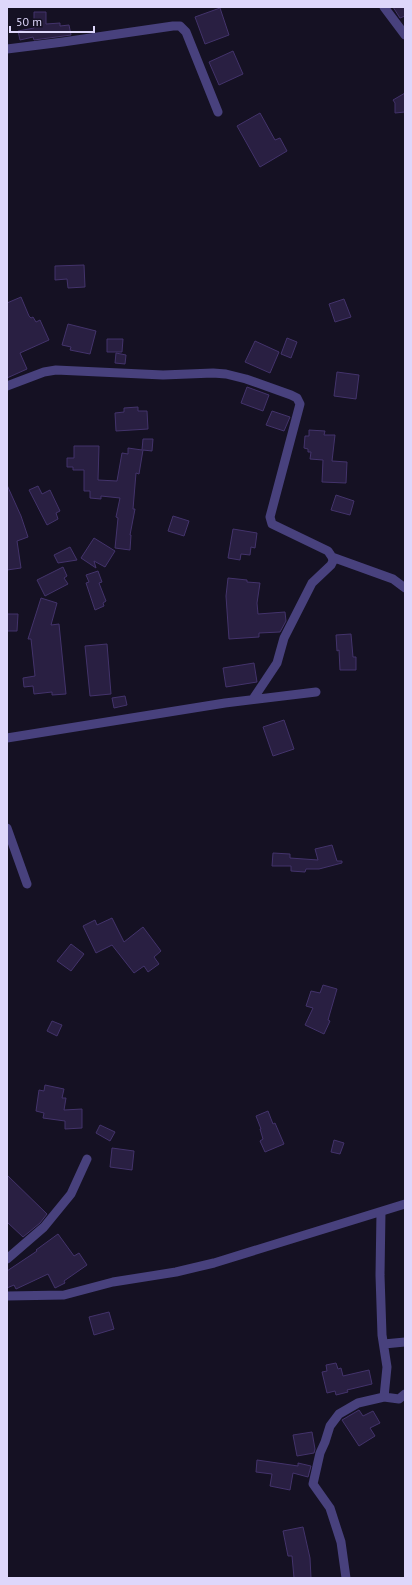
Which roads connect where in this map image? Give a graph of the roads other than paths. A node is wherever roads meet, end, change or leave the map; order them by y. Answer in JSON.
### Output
{"nodes":[{"id":1,"x":384,"y":7,"type":"edge"},
{"id":2,"x":405,"y":35,"type":"edge"},
{"id":3,"x":7,"y":49,"type":"edge"},
{"id":4,"x":218,"y":112,"type":"dead end"},
{"id":5,"x":7,"y":386,"type":"edge"},
{"id":6,"x":332,"y":557,"type":"junction"},
{"id":7,"x":405,"y":588,"type":"edge"},
{"id":8,"x":316,"y":692,"type":"dead end"},
{"id":9,"x":253,"y":699,"type":"junction"},
{"id":10,"x":7,"y":738,"type":"edge"},
{"id":11,"x":7,"y":828,"type":"edge"},
{"id":12,"x":27,"y":884,"type":"dead end"},
{"id":13,"x":87,"y":1159,"type":"dead end"},
{"id":14,"x":405,"y":1204,"type":"edge"},
{"id":15,"x":381,"y":1212,"type":"junction"},
{"id":16,"x":7,"y":1259,"type":"edge"},
{"id":17,"x":7,"y":1296,"type":"edge"},
{"id":18,"x":405,"y":1342,"type":"edge"},
{"id":19,"x":384,"y":1344,"type":"junction"},
{"id":20,"x":405,"y":1394,"type":"edge"},
{"id":21,"x":384,"y":1397,"type":"junction"},
{"id":22,"x":346,"y":1578,"type":"edge"}],
"edges":[{"from":1,"to":2,"type":"street"},
{"from":3,"to":4,"type":"street"},
{"from":5,"to":6,"type":"street"},
{"from":6,"to":7,"type":"street"},
{"from":6,"to":9,"type":"street"},
{"from":8,"to":9,"type":"street"},
{"from":9,"to":10,"type":"street"},
{"from":11,"to":12,"type":"street"},
{"from":13,"to":16,"type":"street"},
{"from":14,"to":15,"type":"street"},
{"from":15,"to":17,"type":"street"},
{"from":15,"to":19,"type":"street"},
{"from":18,"to":19,"type":"street"},
{"from":19,"to":21,"type":"street"},
{"from":20,"to":21,"type":"street"},
{"from":21,"to":22,"type":"street"}]}
